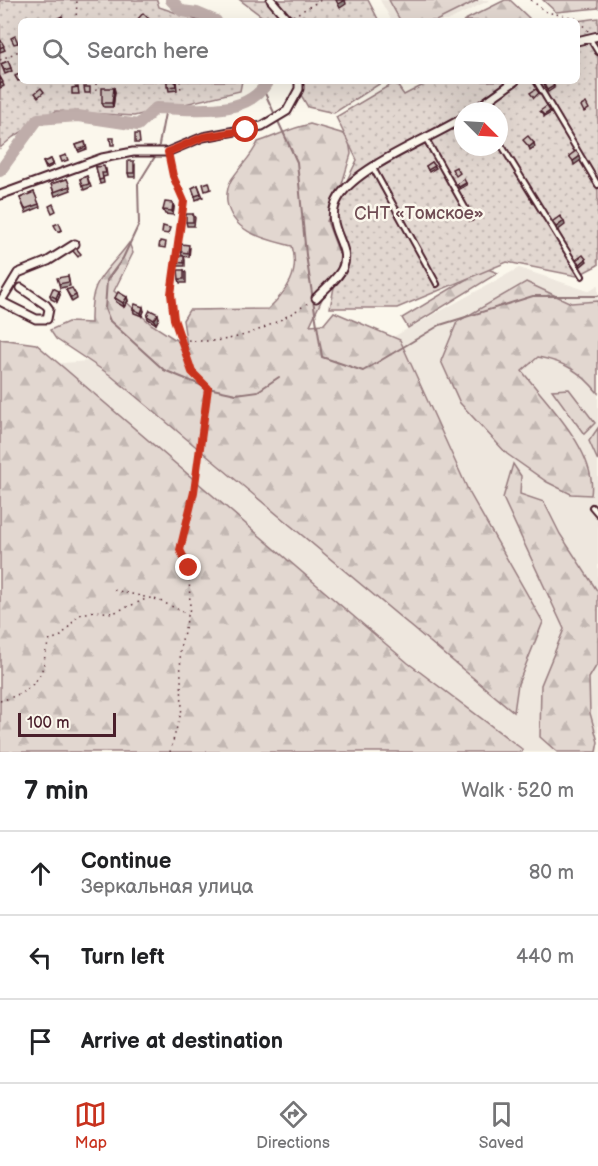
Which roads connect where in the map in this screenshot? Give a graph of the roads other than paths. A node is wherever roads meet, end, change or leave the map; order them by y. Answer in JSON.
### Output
{"nodes":[{"id":1,"x":271,"y":0,"type":"edge"},
{"id":2,"x":286,"y":18,"type":"edge"},
{"id":3,"x":594,"y":37,"type":"edge"},
{"id":4,"x":598,"y":52,"type":"edge"},
{"id":5,"x":299,"y":84,"type":"edge"},
{"id":6,"x":511,"y":84,"type":"edge"},
{"id":7,"x":538,"y":84,"type":"edge"},
{"id":8,"x":487,"y":102,"type":"edge"},
{"id":9,"x":454,"y":123,"type":"edge"},
{"id":10,"x":426,"y":139,"type":"junction"},
{"id":11,"x":508,"y":156,"type":"edge"},
{"id":12,"x":373,"y":168,"type":"junction"},
{"id":13,"x":598,"y":185,"type":"edge"},
{"id":14,"x":0,"y":195,"type":"edge"},
{"id":15,"x":471,"y":218,"type":"dead end"},
{"id":16,"x":75,"y":244,"type":"dead end"},
{"id":17,"x":582,"y":276,"type":"dead end"},
{"id":18,"x":438,"y":285,"type":"dead end"},
{"id":19,"x":21,"y":288,"type":"dead end"},
{"id":20,"x":316,"y":298,"type":"road end"},
{"id":21,"x":1,"y":301,"type":"edge"},
{"id":22,"x":592,"y":507,"type":"dead end"},
{"id":23,"x":598,"y":514,"type":"edge"}],
"edges":[{"from":1,"to":2,"type":"street"},
{"from":3,"to":4,"type":"lane"},
{"from":5,"to":14,"type":"street"},
{"from":6,"to":8,"type":"street"},
{"from":7,"to":13,"type":"lane"},
{"from":9,"to":10,"type":"street"},
{"from":10,"to":12,"type":"street"},
{"from":10,"to":15,"type":"lane"},
{"from":11,"to":17,"type":"lane"},
{"from":12,"to":18,"type":"lane"},
{"from":12,"to":20,"type":"street"},
{"from":16,"to":21,"type":"street"},
{"from":19,"to":21,"type":"street"},
{"from":22,"to":23,"type":"lane"}]}
